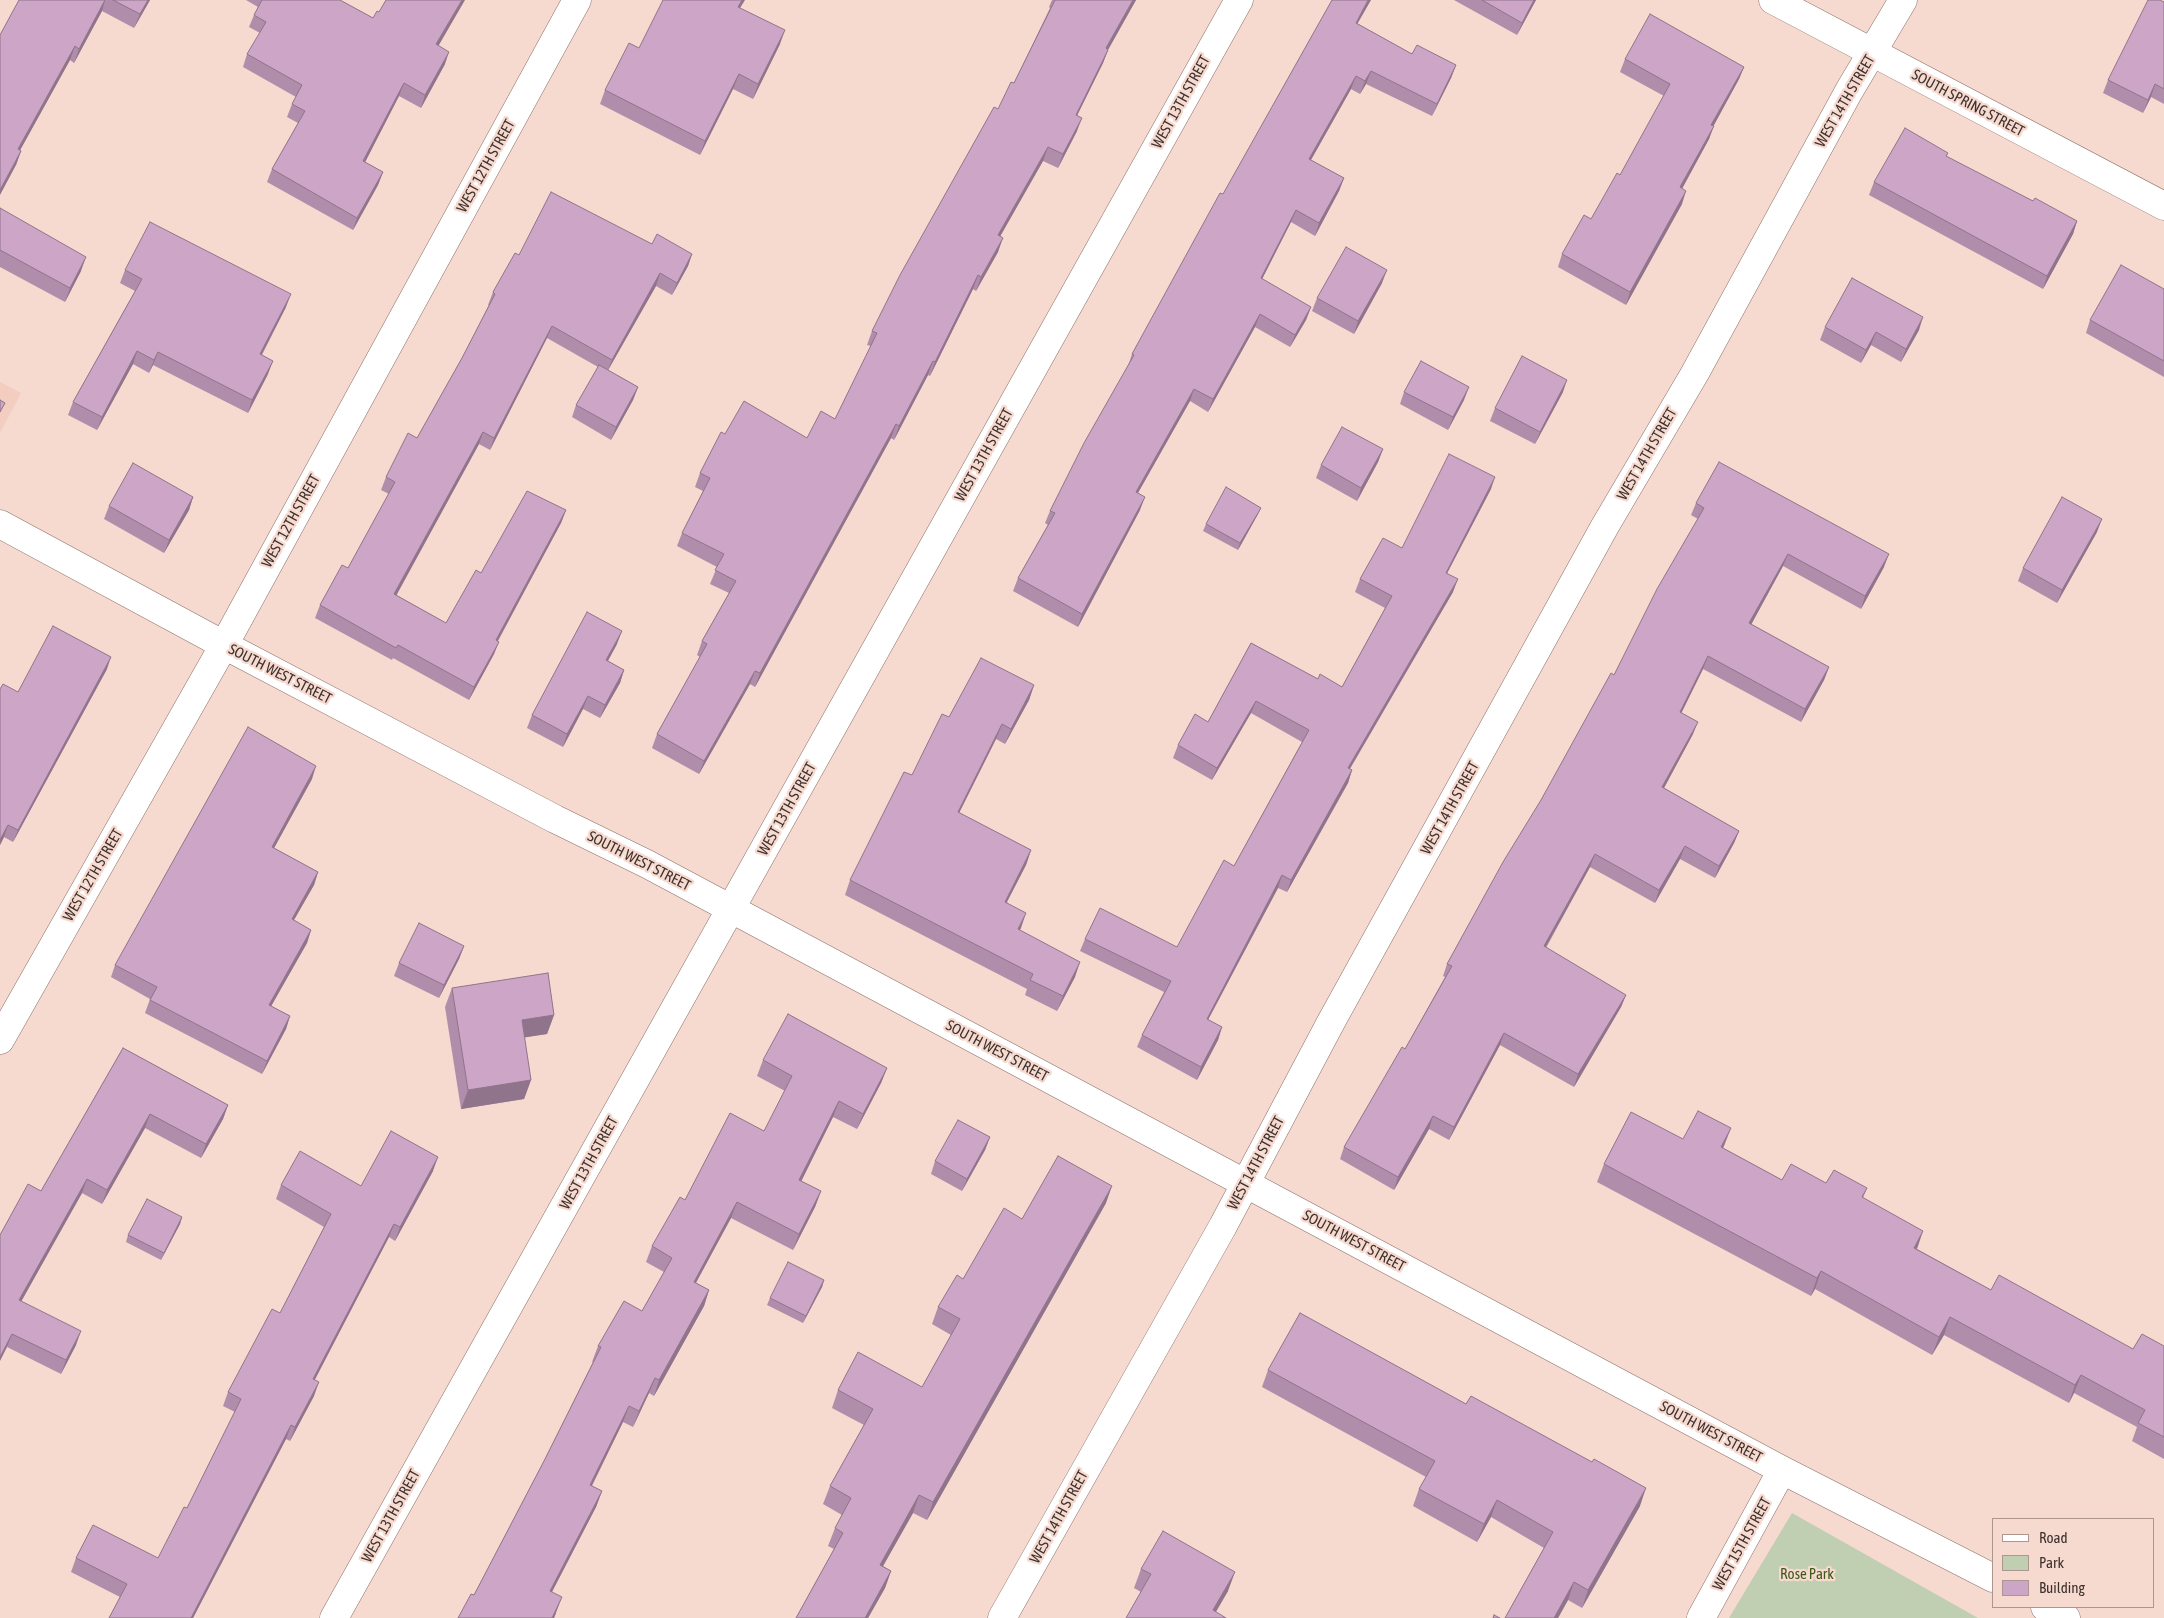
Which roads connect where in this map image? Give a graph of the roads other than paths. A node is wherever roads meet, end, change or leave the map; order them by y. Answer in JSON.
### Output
{"nodes":[{"id":1,"x":577,"y":0,"type":"edge"},
{"id":2,"x":1238,"y":0,"type":"edge"},
{"id":3,"x":1773,"y":0,"type":"edge"},
{"id":4,"x":1903,"y":0,"type":"edge"},
{"id":5,"x":1872,"y":53,"type":"junction"},
{"id":6,"x":2164,"y":206,"type":"edge"},
{"id":7,"x":0,"y":524,"type":"edge"},
{"id":8,"x":224,"y":645,"type":"junction"},
{"id":9,"x":731,"y":909,"type":"junction"},
{"id":10,"x":0,"y":1040,"type":"edge"},
{"id":11,"x":1244,"y":1183,"type":"junction"},
{"id":12,"x":1782,"y":1470,"type":"junction"},
{"id":13,"x":1992,"y":1577,"type":"edge"},
{"id":14,"x":2047,"y":1608,"type":"edge"},
{"id":15,"x":334,"y":1618,"type":"edge"},
{"id":16,"x":1002,"y":1618,"type":"edge"},
{"id":17,"x":1701,"y":1618,"type":"edge"},
{"id":18,"x":2066,"y":1618,"type":"edge"}],
"edges":[{"from":1,"to":8,"type":"street","name":"WEST 12TH STREET"},
{"from":2,"to":9,"type":"street","name":"WEST 13TH STREET"},
{"from":3,"to":5,"type":"street","name":"SOUTH SPRING STREET"},
{"from":4,"to":5,"type":"street","name":"WEST 14TH STREET"},
{"from":5,"to":6,"type":"street","name":"SOUTH SPRING STREET"},
{"from":5,"to":11,"type":"street","name":"WEST 14TH STREET"},
{"from":7,"to":8,"type":"street","name":"SOUTH WEST STREET"},
{"from":8,"to":9,"type":"street","name":"SOUTH WEST STREET"},
{"from":8,"to":10,"type":"street","name":"WEST 12TH STREET"},
{"from":9,"to":11,"type":"street","name":"SOUTH WEST STREET"},
{"from":9,"to":15,"type":"street","name":"WEST 13TH STREET"},
{"from":11,"to":12,"type":"street","name":"SOUTH WEST STREET"},
{"from":11,"to":16,"type":"street","name":"WEST 14TH STREET"},
{"from":12,"to":13,"type":"street","name":"SOUTH WEST STREET"},
{"from":12,"to":17,"type":"street","name":"WEST 15TH STREET"},
{"from":14,"to":18,"type":"street"}]}
